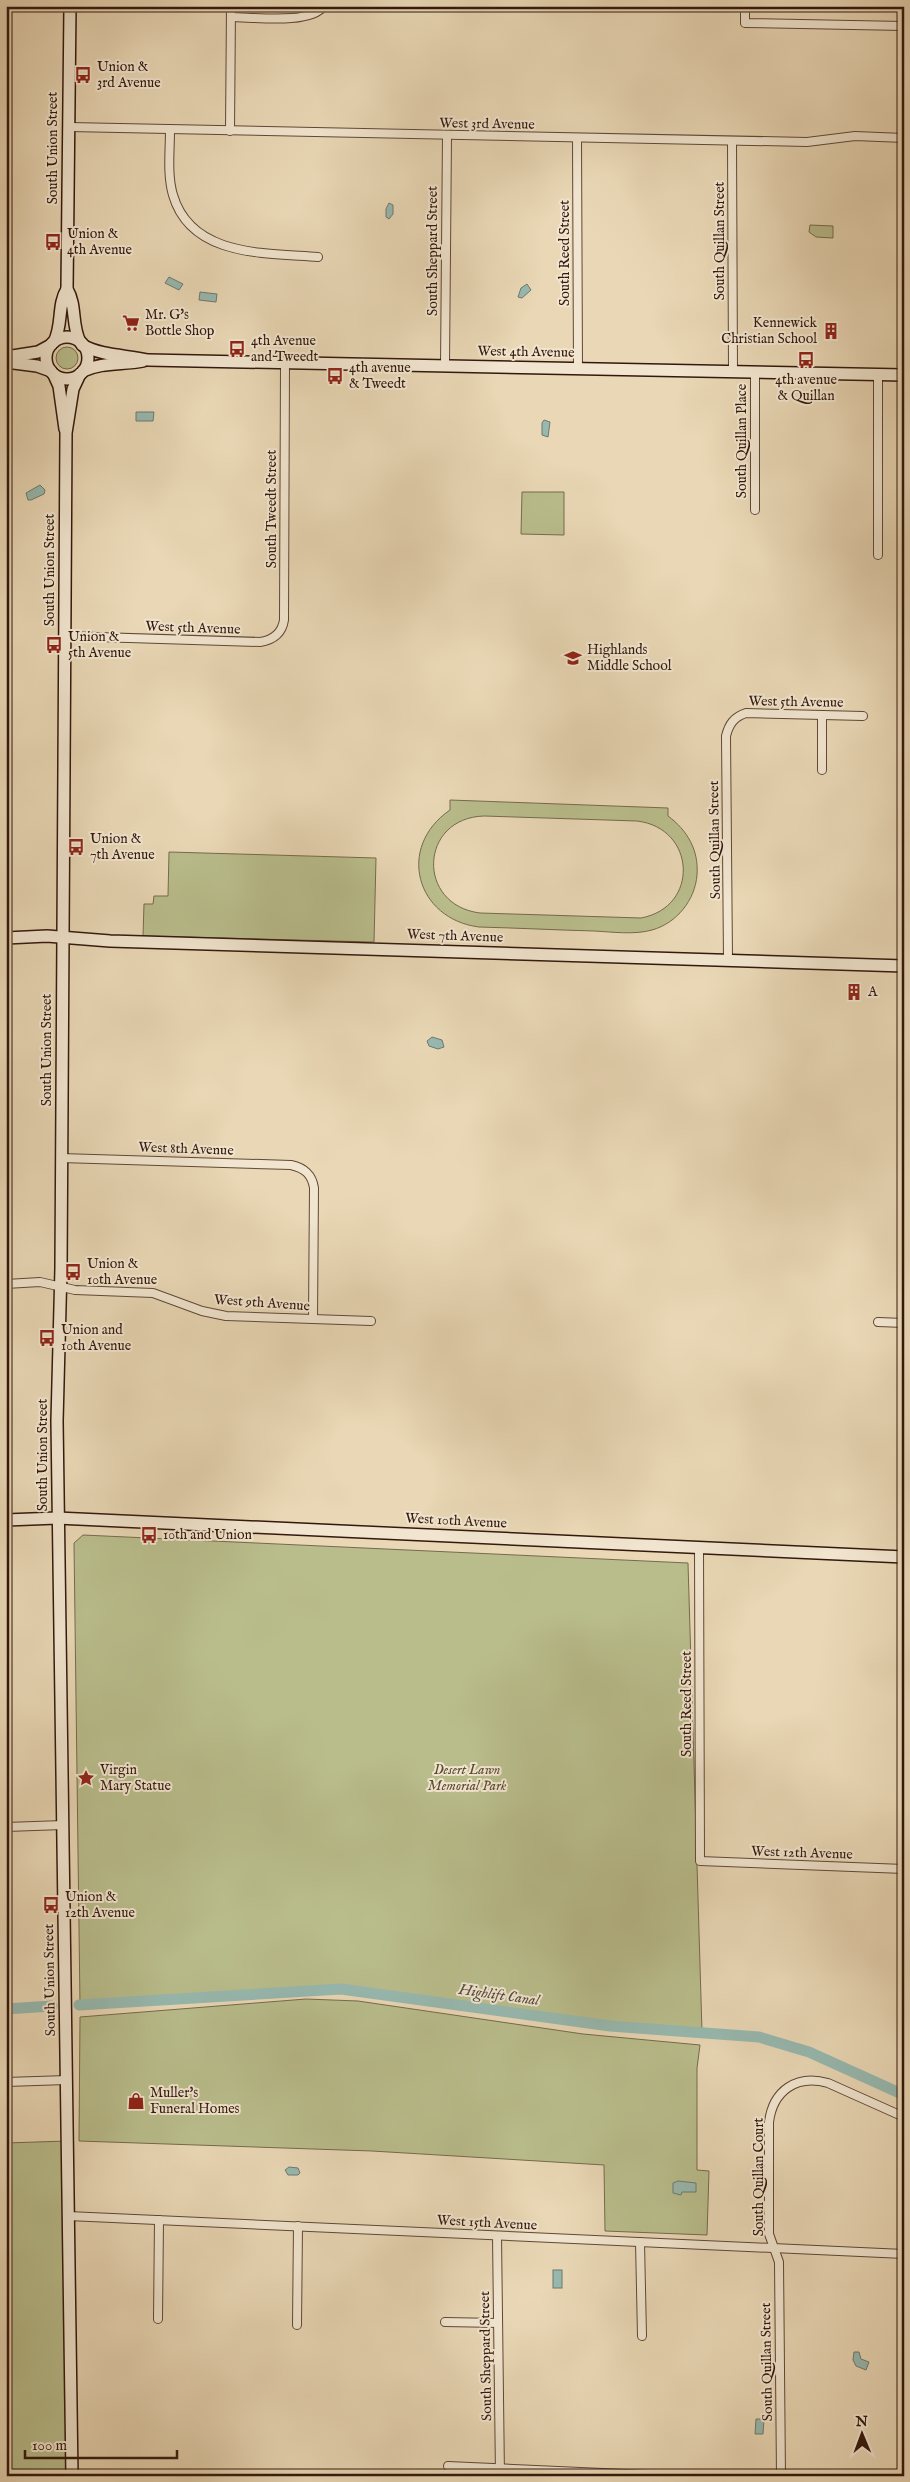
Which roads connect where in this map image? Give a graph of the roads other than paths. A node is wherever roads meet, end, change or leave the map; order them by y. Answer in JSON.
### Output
{"nodes":[{"id":1,"x":70,"y":6,"type":"edge"},
{"id":2,"x":231,"y":6,"type":"edge"},
{"id":3,"x":324,"y":6,"type":"edge"},
{"id":4,"x":745,"y":6,"type":"edge"},
{"id":5,"x":231,"y":17,"type":"junction"},
{"id":6,"x":904,"y":26,"type":"edge"},
{"id":7,"x":69,"y":127,"type":"junction"},
{"id":8,"x":170,"y":130,"type":"junction"},
{"id":9,"x":230,"y":131,"type":"junction"},
{"id":10,"x":447,"y":135,"type":"junction"},
{"id":11,"x":577,"y":138,"type":"junction"},
{"id":12,"x":904,"y":138,"type":"edge"},
{"id":13,"x":732,"y":141,"type":"junction"},
{"id":14,"x":318,"y":257,"type":"dead end"},
{"id":15,"x":67,"y":289,"type":"junction"},
{"id":16,"x":52,"y":344,"type":"junction"},
{"id":17,"x":81,"y":344,"type":"junction"},
{"id":18,"x":6,"y":357,"type":"edge"},
{"id":19,"x":148,"y":360,"type":"junction"},
{"id":20,"x":6,"y":362,"type":"edge"},
{"id":21,"x":285,"y":363,"type":"junction"},
{"id":22,"x":445,"y":366,"type":"junction"},
{"id":23,"x":578,"y":368,"type":"junction"},
{"id":24,"x":733,"y":371,"type":"junction"},
{"id":25,"x":755,"y":372,"type":"junction"},
{"id":26,"x":52,"y":373,"type":"junction"},
{"id":27,"x":81,"y":373,"type":"junction"},
{"id":28,"x":878,"y":374,"type":"junction"},
{"id":29,"x":904,"y":375,"type":"edge"},
{"id":30,"x":66,"y":434,"type":"junction"},
{"id":31,"x":755,"y":510,"type":"dead end"},
{"id":32,"x":878,"y":555,"type":"dead end"},
{"id":33,"x":65,"y":636,"type":"junction"},
{"id":34,"x":260,"y":642,"type":"joint"},
{"id":35,"x":822,"y":715,"type":"junction"},
{"id":36,"x":864,"y":716,"type":"dead end"},
{"id":37,"x":732,"y":722,"type":"joint"},
{"id":38,"x":822,"y":770,"type":"dead end"},
{"id":39,"x":62,"y":937,"type":"junction"},
{"id":40,"x":6,"y":938,"type":"edge"},
{"id":41,"x":728,"y":959,"type":"junction"},
{"id":42,"x":904,"y":966,"type":"edge"},
{"id":43,"x":61,"y":1158,"type":"junction"},
{"id":44,"x":6,"y":1284,"type":"edge"},
{"id":45,"x":60,"y":1287,"type":"junction"},
{"id":46,"x":313,"y":1319,"type":"junction"},
{"id":47,"x":371,"y":1322,"type":"dead end"},
{"id":48,"x":878,"y":1322,"type":"dead end"},
{"id":49,"x":904,"y":1323,"type":"edge"},
{"id":50,"x":57,"y":1518,"type":"junction"},
{"id":51,"x":6,"y":1520,"type":"edge"},
{"id":52,"x":699,"y":1547,"type":"junction"},
{"id":53,"x":904,"y":1557,"type":"edge"},
{"id":54,"x":64,"y":1825,"type":"junction"},
{"id":55,"x":6,"y":1827,"type":"edge"},
{"id":56,"x":700,"y":1861,"type":"joint"},
{"id":57,"x":904,"y":1869,"type":"edge"},
{"id":58,"x":67,"y":2080,"type":"junction"},
{"id":59,"x":6,"y":2082,"type":"edge"},
{"id":60,"x":904,"y":2117,"type":"edge"},
{"id":61,"x":68,"y":2216,"type":"junction"},
{"id":62,"x":159,"y":2220,"type":"junction"},
{"id":63,"x":298,"y":2226,"type":"junction"},
{"id":64,"x":497,"y":2236,"type":"junction"},
{"id":65,"x":640,"y":2242,"type":"junction"},
{"id":66,"x":774,"y":2248,"type":"junction"},
{"id":67,"x":904,"y":2254,"type":"edge"},
{"id":68,"x":158,"y":2319,"type":"dead end"},
{"id":69,"x":445,"y":2322,"type":"dead end"},
{"id":70,"x":498,"y":2323,"type":"junction"},
{"id":71,"x":297,"y":2325,"type":"dead end"},
{"id":72,"x":642,"y":2336,"type":"dead end"},
{"id":73,"x":448,"y":2466,"type":"dead end"},
{"id":74,"x":500,"y":2472,"type":"edge"},
{"id":75,"x":72,"y":2476,"type":"edge"},
{"id":76,"x":670,"y":2476,"type":"edge"},
{"id":77,"x":781,"y":2476,"type":"edge"}],
"edges":[{"from":1,"to":7,"type":"main road","name":"South Union Street"},
{"from":2,"to":5,"type":"street"},
{"from":3,"to":5,"type":"street"},
{"from":4,"to":6,"type":"street"},
{"from":5,"to":9,"type":"street"},
{"from":7,"to":8,"type":"street","name":"West 3rd Avenue"},
{"from":7,"to":15,"type":"main road","name":"South Union Street"},
{"from":8,"to":9,"type":"street","name":"West 3rd Avenue"},
{"from":8,"to":14,"type":"street"},
{"from":9,"to":10,"type":"street","name":"West 3rd Avenue"},
{"from":10,"to":11,"type":"street","name":"West 3rd Avenue"},
{"from":10,"to":22,"type":"street","name":"South Sheppard Street"},
{"from":11,"to":13,"type":"street","name":"West 3rd Avenue"},
{"from":11,"to":23,"type":"street","name":"South Reed Street"},
{"from":12,"to":13,"type":"street","name":"West 3rd Avenue"},
{"from":13,"to":24,"type":"street","name":"South Quillan Street"},
{"from":15,"to":16,"type":"main road","name":"South Union Street"},
{"from":15,"to":17,"type":"main road","name":"South Union Street"},
{"from":16,"to":17,"type":"main road"},
{"from":16,"to":18,"type":"main road"},
{"from":16,"to":26,"type":"main road"},
{"from":17,"to":19,"type":"main road","name":"West 4th Avenue"},
{"from":17,"to":27,"type":"main road"},
{"from":19,"to":21,"type":"main road","name":"West 4th Avenue"},
{"from":19,"to":27,"type":"main road","name":"West 4th Avenue"},
{"from":20,"to":26,"type":"main road"},
{"from":21,"to":22,"type":"main road","name":"West 4th Avenue"},
{"from":21,"to":34,"type":"street","name":"South Tweedt Street"},
{"from":22,"to":23,"type":"main road","name":"West 4th Avenue"},
{"from":23,"to":24,"type":"main road","name":"West 4th Avenue"},
{"from":24,"to":25,"type":"main road","name":"West 4th Avenue"},
{"from":25,"to":28,"type":"main road","name":"West 4th Avenue"},
{"from":25,"to":31,"type":"street","name":"South Quillan Place"},
{"from":26,"to":27,"type":"main road"},
{"from":26,"to":30,"type":"main road","name":"South Union Street"},
{"from":27,"to":30,"type":"main road","name":"South Union Street"},
{"from":28,"to":29,"type":"main road","name":"West 4th Avenue"},
{"from":28,"to":32,"type":"street"},
{"from":30,"to":33,"type":"main road","name":"South Union Street"},
{"from":33,"to":34,"type":"street","name":"West 5th Avenue"},
{"from":33,"to":39,"type":"main road","name":"South Union Street"},
{"from":35,"to":36,"type":"street","name":"West 5th Avenue"},
{"from":35,"to":37,"type":"street","name":"West 5th Avenue"},
{"from":35,"to":38,"type":"street"},
{"from":37,"to":41,"type":"street","name":"South Quillan Street"},
{"from":39,"to":40,"type":"main road","name":"West 7th Avenue"},
{"from":39,"to":41,"type":"main road","name":"West 7th Avenue"},
{"from":39,"to":43,"type":"main road","name":"South Union Street"},
{"from":41,"to":42,"type":"main road","name":"West 7th Avenue"},
{"from":43,"to":45,"type":"main road","name":"South Union Street"},
{"from":43,"to":46,"type":"street","name":"West 8th Avenue"},
{"from":44,"to":45,"type":"street","name":"West 9th Avenue"},
{"from":45,"to":46,"type":"street","name":"West 9th Avenue"},
{"from":45,"to":50,"type":"main road","name":"South Union Street"},
{"from":46,"to":47,"type":"street","name":"West 9th Avenue"},
{"from":48,"to":49,"type":"street"},
{"from":50,"to":51,"type":"main road","name":"West 10th Avenue"},
{"from":50,"to":52,"type":"main road","name":"West 10th Avenue"},
{"from":50,"to":54,"type":"main road","name":"South Union Street"},
{"from":52,"to":53,"type":"main road","name":"West 10th Avenue"},
{"from":52,"to":56,"type":"street","name":"South Reed Street"},
{"from":54,"to":55,"type":"street"},
{"from":54,"to":58,"type":"main road","name":"South Union Street"},
{"from":56,"to":57,"type":"street","name":"West 12th Avenue"},
{"from":58,"to":59,"type":"street"},
{"from":58,"to":61,"type":"main road","name":"South Union Street"},
{"from":60,"to":66,"type":"street","name":"South Quillan Court"},
{"from":61,"to":62,"type":"street","name":"West 15th Avenue"},
{"from":61,"to":75,"type":"main road","name":"South Union Street"},
{"from":62,"to":63,"type":"street","name":"West 15th Avenue"},
{"from":62,"to":68,"type":"street"},
{"from":63,"to":64,"type":"street","name":"West 15th Avenue"},
{"from":63,"to":71,"type":"street"},
{"from":64,"to":65,"type":"street","name":"West 15th Avenue"},
{"from":64,"to":70,"type":"street","name":"South Sheppard Street"},
{"from":65,"to":66,"type":"street","name":"West 15th Avenue"},
{"from":65,"to":72,"type":"street"},
{"from":66,"to":67,"type":"street","name":"West 15th Avenue"},
{"from":66,"to":77,"type":"street","name":"South Quillan Street"},
{"from":69,"to":70,"type":"street"},
{"from":70,"to":74,"type":"street","name":"South Sheppard Street"},
{"from":73,"to":74,"type":"street"},
{"from":74,"to":76,"type":"street"}]}
